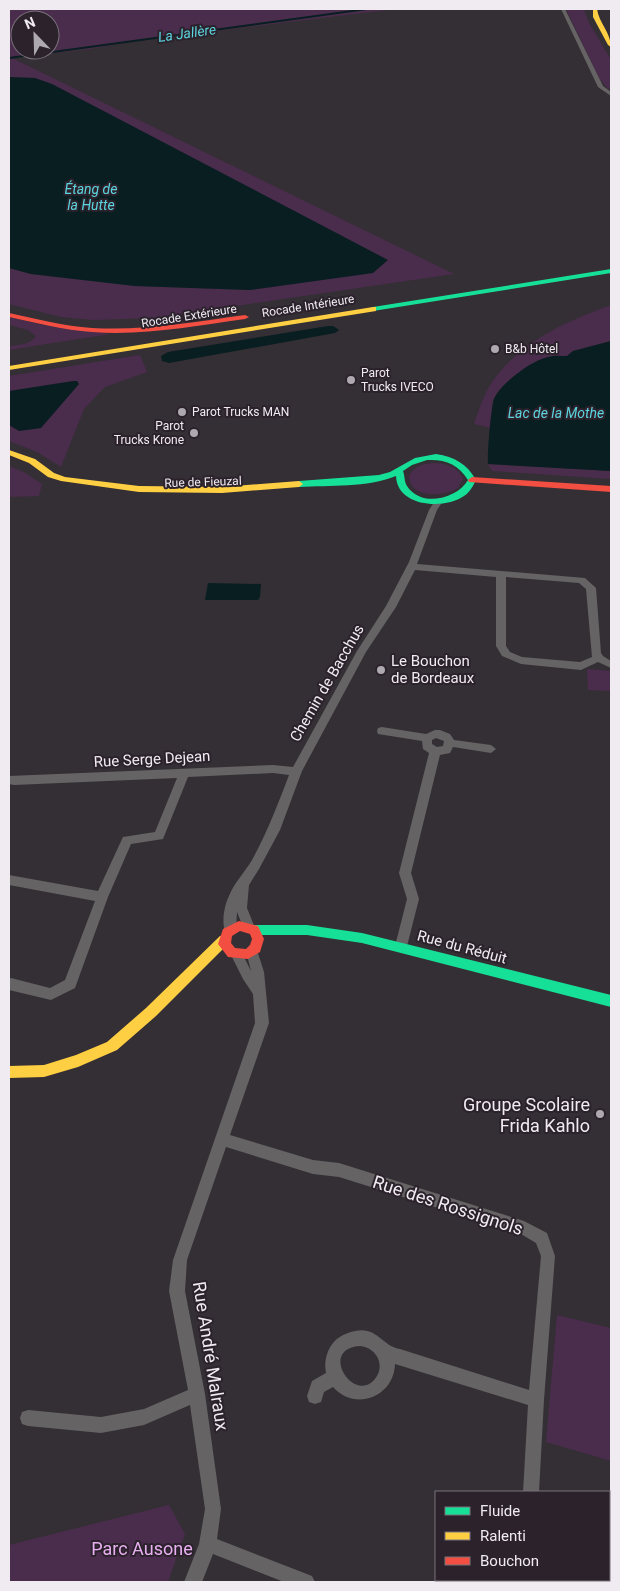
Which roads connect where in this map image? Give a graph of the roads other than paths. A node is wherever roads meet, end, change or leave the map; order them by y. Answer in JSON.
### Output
{"nodes":[{"id":1,"x":563,"y":9,"type":"edge"},
{"id":2,"x":595,"y":9,"type":"edge"},
{"id":3,"x":611,"y":45,"type":"edge"},
{"id":4,"x":609,"y":92,"type":"edge"},
{"id":5,"x":611,"y":263,"type":"edge"},
{"id":6,"x":575,"y":265,"type":"dead end"},
{"id":7,"x":611,"y":271,"type":"edge"},
{"id":8,"x":496,"y":282,"type":"junction"},
{"id":9,"x":362,"y":302,"type":"junction"},
{"id":10,"x":9,"y":315,"type":"edge"},
{"id":11,"x":9,"y":359,"type":"edge"},
{"id":12,"x":9,"y":368,"type":"edge"},
{"id":13,"x":9,"y":452,"type":"edge"},
{"id":14,"x":9,"y":461,"type":"edge"},
{"id":15,"x":400,"y":472,"type":"junction"},
{"id":16,"x":472,"y":480,"type":"junction"},
{"id":17,"x":611,"y":489,"type":"edge"},
{"id":18,"x":405,"y":490,"type":"junction"},
{"id":19,"x":439,"y":501,"type":"junction"},
{"id":20,"x":412,"y":567,"type":"junction"},
{"id":21,"x":501,"y":573,"type":"junction"},
{"id":22,"x":599,"y":658,"type":"junction"},
{"id":23,"x":611,"y":665,"type":"edge"},
{"id":24,"x":382,"y":731,"type":"dead end"},
{"id":25,"x":427,"y":738,"type":"junction"},
{"id":26,"x":450,"y":743,"type":"junction"},
{"id":27,"x":491,"y":750,"type":"dead end"},
{"id":28,"x":435,"y":751,"type":"junction"},
{"id":29,"x":296,"y":771,"type":"junction"},
{"id":30,"x":184,"y":772,"type":"junction"},
{"id":31,"x":9,"y":780,"type":"edge"},
{"id":32,"x":9,"y":880,"type":"edge"},
{"id":33,"x":244,"y":882,"type":"junction"},
{"id":34,"x":102,"y":897,"type":"junction"},
{"id":35,"x":252,"y":929,"type":"junction"},
{"id":36,"x":304,"y":932,"type":"junction"},
{"id":37,"x":227,"y":935,"type":"junction"},
{"id":38,"x":401,"y":946,"type":"junction"},
{"id":39,"x":255,"y":947,"type":"junction"},
{"id":40,"x":235,"y":954,"type":"junction"},
{"id":41,"x":184,"y":979,"type":"junction"},
{"id":42,"x":9,"y":985,"type":"edge"},
{"id":43,"x":259,"y":992,"type":"junction"},
{"id":44,"x":611,"y":1000,"type":"edge"},
{"id":45,"x":9,"y":1072,"type":"edge"},
{"id":46,"x":222,"y":1139,"type":"junction"},
{"id":47,"x":386,"y":1355,"type":"junction"},
{"id":48,"x":336,"y":1376,"type":"junction"},
{"id":49,"x":197,"y":1394,"type":"junction"},
{"id":50,"x":315,"y":1396,"type":"dead end"},
{"id":51,"x":536,"y":1400,"type":"junction"},
{"id":52,"x":28,"y":1418,"type":"dead end"},
{"id":53,"x":531,"y":1491,"type":"edge"},
{"id":54,"x":208,"y":1544,"type":"junction"},
{"id":55,"x":193,"y":1582,"type":"edge"},
{"id":56,"x":306,"y":1582,"type":"edge"}],
"edges":[{"from":1,"to":4,"type":"street"},
{"from":2,"to":3,"type":"main road"},
{"from":5,"to":8,"type":"main road","name":"Rocade Extérieure"},
{"from":6,"to":8,"type":"main road"},
{"from":7,"to":12,"type":"main road","name":"Rocade Intérieure"},
{"from":8,"to":9,"type":"main road","name":"Rocade Extérieure"},
{"from":9,"to":10,"type":"main road"},
{"from":9,"to":11,"type":"main road","name":"Rocade Extérieure"},
{"from":13,"to":15,"type":"main road","name":"Rue de Fieuzal"},
{"from":14,"to":18,"type":"main road","name":"Rue de Fieuzal"},
{"from":15,"to":16,"type":"main road","name":"Rue de Fieuzal"},
{"from":15,"to":18,"type":"main road"},
{"from":16,"to":17,"type":"main road"},
{"from":16,"to":19,"type":"main road"},
{"from":18,"to":19,"type":"main road","name":"Rue de Fieuzal"},
{"from":19,"to":20,"type":"street","name":"Chemin de Bacchus"},
{"from":20,"to":21,"type":"street"},
{"from":20,"to":29,"type":"street","name":"Chemin de Bacchus"},
{"from":21,"to":22,"type":"street"},
{"from":21,"to":22,"type":"street"},
{"from":22,"to":23,"type":"street"},
{"from":24,"to":25,"type":"street"},
{"from":25,"to":26,"type":"street"},
{"from":25,"to":28,"type":"street"},
{"from":26,"to":27,"type":"street"},
{"from":26,"to":28,"type":"street"},
{"from":28,"to":38,"type":"street"},
{"from":29,"to":30,"type":"street","name":"Rue Serge Dejean"},
{"from":29,"to":33,"type":"street","name":"Chemin de Bacchus"},
{"from":30,"to":31,"type":"street","name":"Rue Serge Dejean"},
{"from":30,"to":34,"type":"street"},
{"from":32,"to":34,"type":"street"},
{"from":33,"to":35,"type":"street","name":"Chemin de Bacchus"},
{"from":33,"to":37,"type":"street","name":"Chemin de Bacchus"},
{"from":34,"to":42,"type":"street"},
{"from":35,"to":36,"type":"main road","name":"Rue du Réduit"},
{"from":35,"to":37,"type":"main road"},
{"from":35,"to":39,"type":"main road"},
{"from":36,"to":38,"type":"main road","name":"Rue du Réduit"},
{"from":36,"to":39,"type":"main road","name":"Rue du Réduit"},
{"from":37,"to":40,"type":"main road"},
{"from":37,"to":41,"type":"main road"},
{"from":38,"to":44,"type":"main road","name":"Rue du Réduit"},
{"from":39,"to":40,"type":"main road"},
{"from":39,"to":43,"type":"street","name":"Rue André Malraux"},
{"from":40,"to":41,"type":"main road"},
{"from":40,"to":43,"type":"street","name":"Rue André Malraux"},
{"from":41,"to":45,"type":"main road"},
{"from":43,"to":46,"type":"street","name":"Rue André Malraux"},
{"from":46,"to":49,"type":"street","name":"Rue André Malraux"},
{"from":46,"to":51,"type":"street","name":"Rue des Rossignols"},
{"from":47,"to":48,"type":"street"},
{"from":47,"to":48,"type":"street"},
{"from":47,"to":51,"type":"street"},
{"from":48,"to":50,"type":"street"},
{"from":49,"to":52,"type":"street"},
{"from":49,"to":54,"type":"street","name":"Rue André Malraux"},
{"from":51,"to":53,"type":"street","name":"Rue des Rossignols"},
{"from":54,"to":55,"type":"street","name":"Rue André Malraux"},
{"from":54,"to":56,"type":"street"}]}
